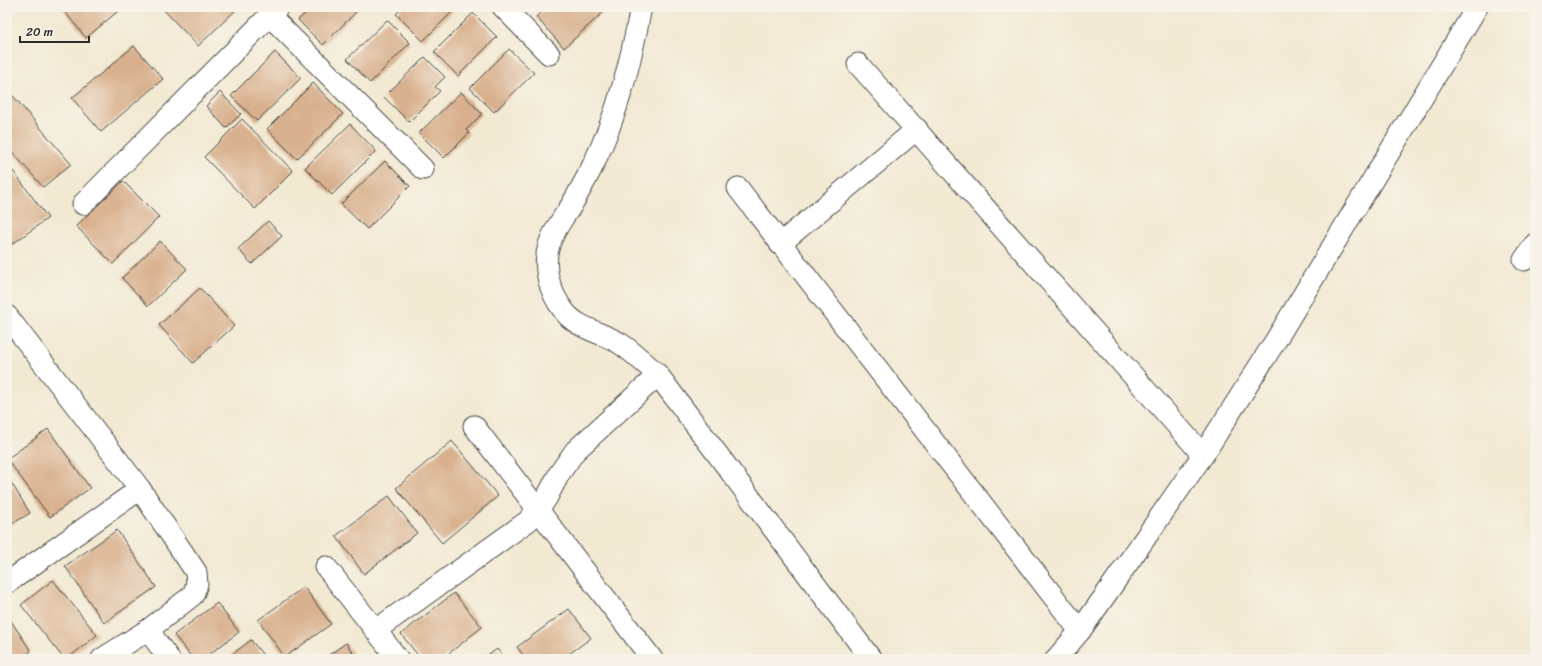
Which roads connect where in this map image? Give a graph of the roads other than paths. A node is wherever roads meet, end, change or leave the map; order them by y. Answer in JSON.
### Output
{"nodes":[{"id":1,"x":503,"y":7,"type":"edge"},
{"id":2,"x":641,"y":7,"type":"edge"},
{"id":3,"x":1477,"y":7,"type":"edge"},
{"id":4,"x":274,"y":11,"type":"edge"},
{"id":5,"x":549,"y":54,"type":"dead end"},
{"id":6,"x":858,"y":64,"type":"dead end"},
{"id":7,"x":917,"y":129,"type":"junction"},
{"id":8,"x":423,"y":169,"type":"dead end"},
{"id":9,"x":738,"y":188,"type":"dead end"},
{"id":10,"x":83,"y":204,"type":"dead end"},
{"id":11,"x":780,"y":244,"type":"junction"},
{"id":12,"x":7,"y":316,"type":"edge"},
{"id":13,"x":658,"y":375,"type":"junction"},
{"id":14,"x":474,"y":426,"type":"dead end"},
{"id":15,"x":1203,"y":455,"type":"junction"},
{"id":16,"x":140,"y":489,"type":"junction"},
{"id":17,"x":537,"y":511,"type":"junction"},
{"id":18,"x":326,"y":567,"type":"dead end"},
{"id":19,"x":7,"y":583,"type":"edge"},
{"id":20,"x":148,"y":630,"type":"junction"},
{"id":21,"x":376,"y":630,"type":"junction"},
{"id":22,"x":1080,"y":631,"type":"junction"},
{"id":23,"x":102,"y":659,"type":"edge"},
{"id":24,"x":169,"y":659,"type":"edge"},
{"id":25,"x":398,"y":659,"type":"edge"},
{"id":26,"x":652,"y":659,"type":"edge"},
{"id":27,"x":871,"y":659,"type":"edge"},
{"id":28,"x":1056,"y":659,"type":"edge"}],
"edges":[{"from":1,"to":5,"type":"street"},
{"from":2,"to":13,"type":"street"},
{"from":3,"to":15,"type":"street"},
{"from":4,"to":8,"type":"street"},
{"from":4,"to":10,"type":"street"},
{"from":6,"to":7,"type":"street"},
{"from":7,"to":11,"type":"street"},
{"from":7,"to":15,"type":"street"},
{"from":9,"to":11,"type":"street"},
{"from":11,"to":22,"type":"street"},
{"from":12,"to":16,"type":"street"},
{"from":13,"to":17,"type":"street"},
{"from":13,"to":27,"type":"street"},
{"from":14,"to":17,"type":"street"},
{"from":15,"to":22,"type":"street"},
{"from":16,"to":19,"type":"street"},
{"from":16,"to":20,"type":"street"},
{"from":17,"to":21,"type":"street"},
{"from":17,"to":26,"type":"street"},
{"from":18,"to":21,"type":"street"},
{"from":20,"to":23,"type":"street"},
{"from":20,"to":24,"type":"street"},
{"from":21,"to":25,"type":"street"},
{"from":22,"to":28,"type":"street"}]}
